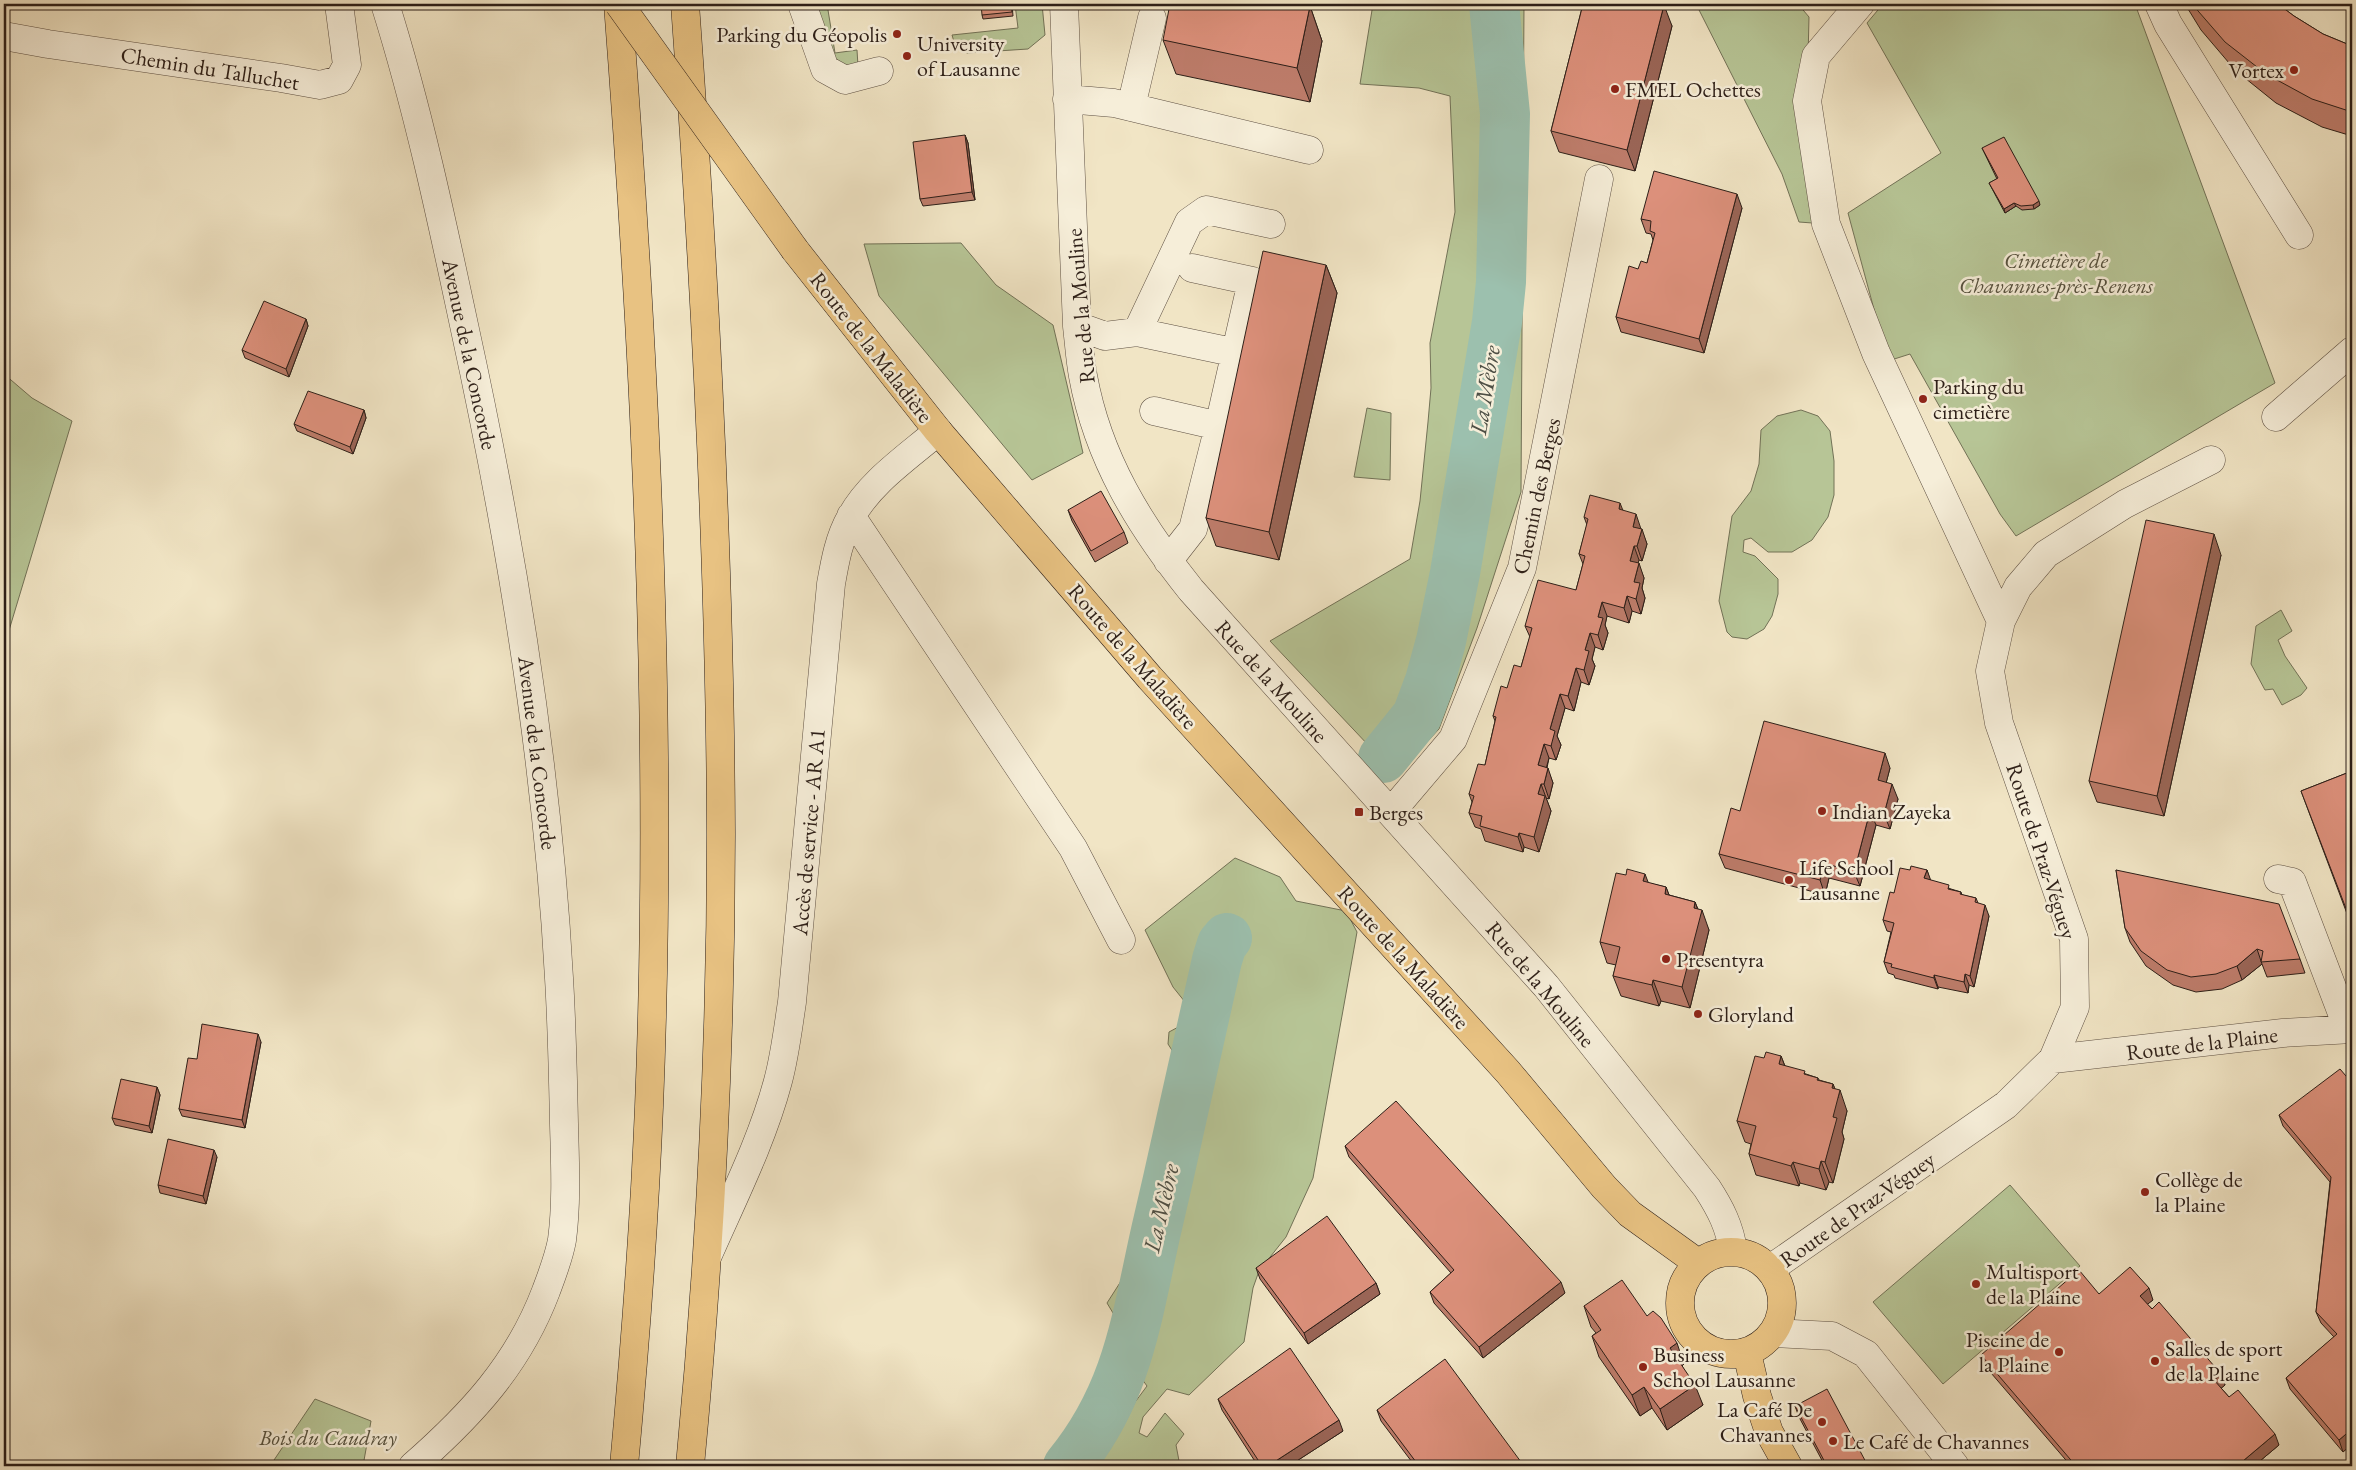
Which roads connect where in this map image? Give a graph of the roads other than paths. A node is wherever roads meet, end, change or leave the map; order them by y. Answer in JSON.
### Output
{"nodes":[{"id":1,"x":339,"y":4,"type":"edge"},
{"id":2,"x":385,"y":4,"type":"edge"},
{"id":3,"x":618,"y":4,"type":"edge"},
{"id":4,"x":685,"y":4,"type":"edge"},
{"id":5,"x":802,"y":4,"type":"edge"},
{"id":6,"x":1064,"y":4,"type":"edge"},
{"id":7,"x":1860,"y":4,"type":"edge"},
{"id":8,"x":2159,"y":4,"type":"edge"},
{"id":9,"x":1152,"y":18,"type":"dead end"},
{"id":10,"x":4,"y":36,"type":"edge"},
{"id":11,"x":879,"y":71,"type":"dead end"},
{"id":12,"x":1067,"y":99,"type":"junction"},
{"id":13,"x":1131,"y":107,"type":"junction"},
{"id":14,"x":1309,"y":150,"type":"dead end"},
{"id":15,"x":1599,"y":178,"type":"edge"},
{"id":16,"x":1271,"y":224,"type":"dead end"},
{"id":17,"x":2299,"y":235,"type":"dead end"},
{"id":18,"x":1192,"y":268,"type":"dead end"},
{"id":19,"x":1077,"y":326,"type":"junction"},
{"id":20,"x":1137,"y":332,"type":"junction"},
{"id":21,"x":1237,"y":352,"type":"junction"},
{"id":22,"x":2352,"y":352,"type":"edge"},
{"id":23,"x":1154,"y":411,"type":"dead end"},
{"id":24,"x":2276,"y":417,"type":"dead end"},
{"id":25,"x":1218,"y":426,"type":"junction"},
{"id":26,"x":938,"y":431,"type":"junction"},
{"id":27,"x":2211,"y":460,"type":"dead end"},
{"id":28,"x":852,"y":516,"type":"junction"},
{"id":29,"x":1168,"y":561,"type":"junction"},
{"id":30,"x":2001,"y":621,"type":"junction"},
{"id":31,"x":1391,"y":812,"type":"junction"},
{"id":32,"x":2278,"y":878,"type":"dead end"},
{"id":33,"x":1121,"y":940,"type":"dead end"},
{"id":34,"x":2350,"y":1029,"type":"edge"},
{"id":35,"x":2053,"y":1059,"type":"junction"},
{"id":36,"x":1733,"y":1251,"type":"junction"},
{"id":37,"x":707,"y":1258,"type":"junction"},
{"id":38,"x":1698,"y":1263,"type":"junction"},
{"id":39,"x":1770,"y":1269,"type":"junction"},
{"id":40,"x":1774,"y":1333,"type":"junction"},
{"id":41,"x":1747,"y":1353,"type":"junction"},
{"id":42,"x":1769,"y":1432,"type":"junction"},
{"id":43,"x":413,"y":1466,"type":"edge"},
{"id":44,"x":624,"y":1466,"type":"edge"},
{"id":45,"x":690,"y":1466,"type":"edge"},
{"id":46,"x":1782,"y":1466,"type":"edge"},
{"id":47,"x":1788,"y":1466,"type":"edge"},
{"id":48,"x":1955,"y":1466,"type":"edge"}],
"edges":[{"from":1,"to":10,"type":"street","name":"Chemin du Talluchet"},
{"from":2,"to":43,"type":"street","name":"Avenue de la Concorde"},
{"from":3,"to":26,"type":"main road","name":"Route de la Maladière","bridge":true},
{"from":3,"to":44,"type":"main road"},
{"from":4,"to":37,"type":"main road"},
{"from":5,"to":11,"type":"street"},
{"from":6,"to":12,"type":"street","name":"Rue de la Mouline"},
{"from":7,"to":30,"type":"street"},
{"from":8,"to":17,"type":"street"},
{"from":9,"to":13,"type":"street"},
{"from":12,"to":13,"type":"street"},
{"from":12,"to":19,"type":"street","name":"Rue de la Mouline"},
{"from":13,"to":14,"type":"street"},
{"from":15,"to":31,"type":"street","name":"Chemin des Berges"},
{"from":16,"to":20,"type":"street"},
{"from":18,"to":21,"type":"street"},
{"from":19,"to":20,"type":"street"},
{"from":19,"to":29,"type":"street","name":"Rue de la Mouline"},
{"from":20,"to":21,"type":"street"},
{"from":21,"to":25,"type":"street"},
{"from":22,"to":24,"type":"street"},
{"from":23,"to":25,"type":"street"},
{"from":25,"to":29,"type":"street"},
{"from":26,"to":28,"type":"street","name":"Accès de service - AR A1"},
{"from":26,"to":38,"type":"main road","name":"Route de la Maladière"},
{"from":27,"to":30,"type":"street","name":"Route de Praz-Véguey"},
{"from":28,"to":33,"type":"street"},
{"from":28,"to":37,"type":"street","name":"Accès de service - AR A1"},
{"from":29,"to":31,"type":"street","name":"Rue de la Mouline"},
{"from":30,"to":35,"type":"street","name":"Route de Praz-Véguey"},
{"from":31,"to":36,"type":"street","name":"Rue de la Mouline"},
{"from":32,"to":34,"type":"street"},
{"from":34,"to":35,"type":"street","name":"Route de la Plaine"},
{"from":35,"to":39,"type":"street","name":"Route de Praz-Véguey"},
{"from":36,"to":38,"type":"main road"},
{"from":36,"to":39,"type":"main road"},
{"from":37,"to":45,"type":"main road"},
{"from":38,"to":41,"type":"main road"},
{"from":39,"to":40,"type":"main road"},
{"from":40,"to":41,"type":"main road"},
{"from":40,"to":48,"type":"street"},
{"from":41,"to":42,"type":"main road"},
{"from":42,"to":46,"type":"street"},
{"from":42,"to":47,"type":"main road"}]}
